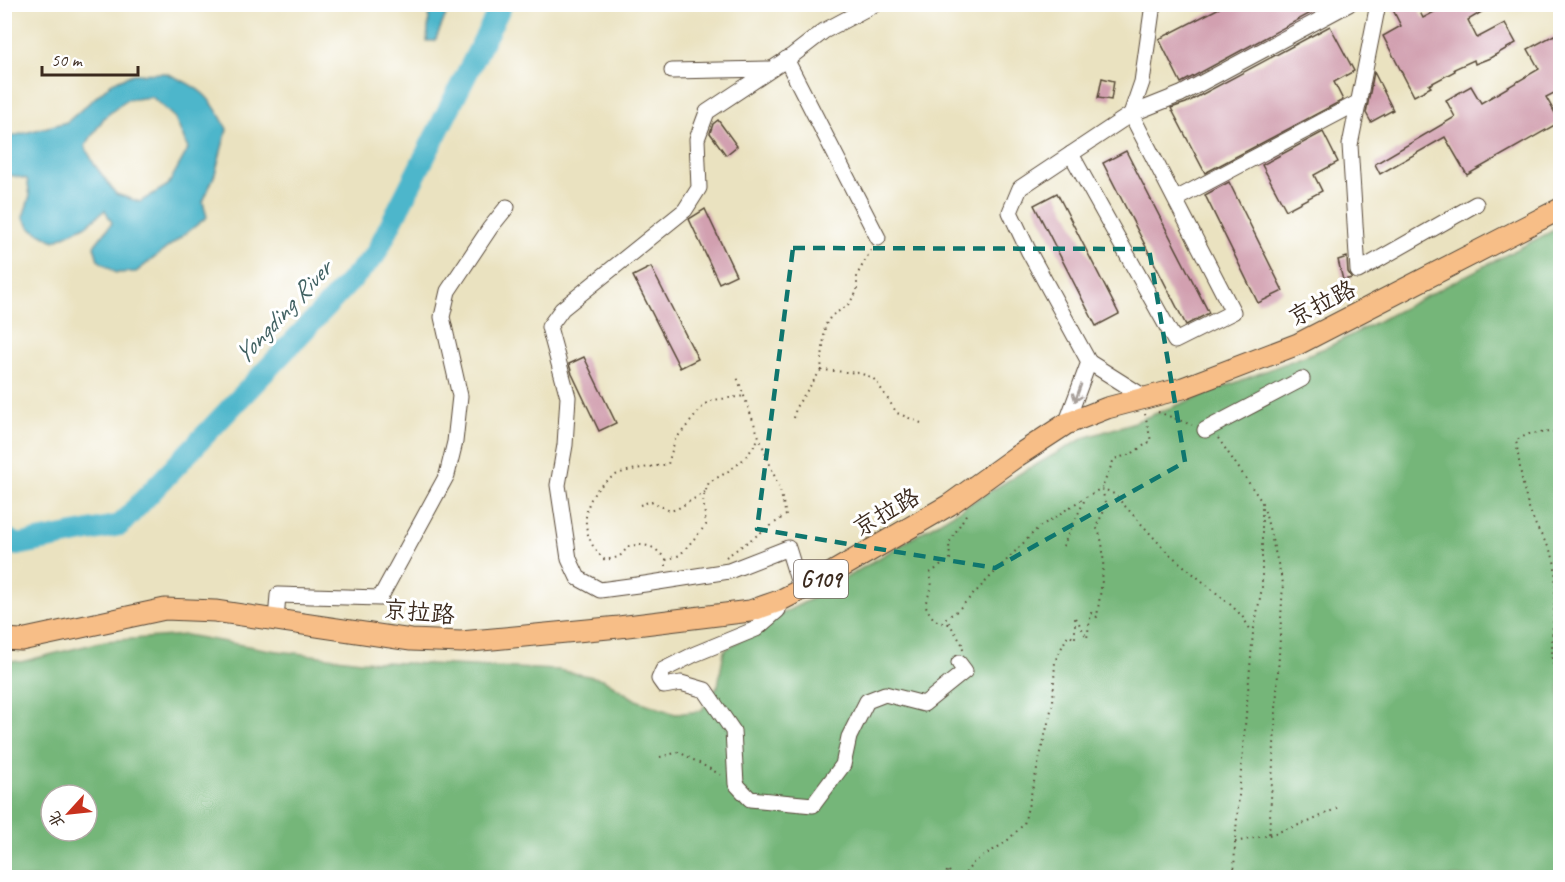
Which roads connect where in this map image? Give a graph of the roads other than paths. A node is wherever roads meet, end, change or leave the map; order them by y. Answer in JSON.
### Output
{"nodes":[{"id":1,"x":875,"y":4,"type":"edge"},
{"id":2,"x":1153,"y":4,"type":"edge"},
{"id":3,"x":1349,"y":4,"type":"edge"},
{"id":4,"x":1378,"y":4,"type":"edge"},
{"id":5,"x":786,"y":59,"type":"junction"},
{"id":6,"x":770,"y":69,"type":"junction"},
{"id":7,"x":672,"y":72,"type":"dead end"},
{"id":8,"x":1359,"y":102,"type":"junction"},
{"id":9,"x":1131,"y":114,"type":"junction"},
{"id":10,"x":1071,"y":154,"type":"junction"},
{"id":11,"x":1176,"y":200,"type":"junction"},
{"id":12,"x":1476,"y":204,"type":"dead end"},
{"id":13,"x":507,"y":207,"type":"dead end"},
{"id":14,"x":1560,"y":209,"type":"edge"},
{"id":15,"x":878,"y":238,"type":"road end"},
{"id":16,"x":1089,"y":362,"type":"junction"},
{"id":17,"x":1302,"y":379,"type":"dead end"},
{"id":18,"x":1140,"y":400,"type":"junction"},
{"id":19,"x":1066,"y":424,"type":"junction"},
{"id":20,"x":1205,"y":430,"type":"road end"},
{"id":21,"x":801,"y":590,"type":"junction"},
{"id":22,"x":779,"y":600,"type":"junction"},
{"id":23,"x":276,"y":620,"type":"junction"},
{"id":24,"x":4,"y":639,"type":"edge"},
{"id":25,"x":959,"y":663,"type":"road end"}],
"edges":[{"from":1,"to":5,"type":"street"},
{"from":2,"to":9,"type":"street"},
{"from":3,"to":9,"type":"street"},
{"from":4,"to":8,"type":"street"},
{"from":5,"to":6,"type":"street"},
{"from":5,"to":15,"type":"street"},
{"from":6,"to":7,"type":"street"},
{"from":6,"to":21,"type":"street"},
{"from":8,"to":11,"type":"street"},
{"from":8,"to":12,"type":"street"},
{"from":9,"to":10,"type":"street"},
{"from":9,"to":11,"type":"street"},
{"from":10,"to":11,"type":"street"},
{"from":10,"to":16,"type":"street"},
{"from":13,"to":23,"type":"street"},
{"from":14,"to":18,"type":"highway","name":"京拉路","number":"G109"},
{"from":16,"to":18,"type":"street"},
{"from":16,"to":19,"type":"street","one_way":true},
{"from":17,"to":20,"type":"street"},
{"from":18,"to":19,"type":"highway","name":"京拉路","number":"G109"},
{"from":19,"to":21,"type":"highway","name":"京拉路","number":"G109"},
{"from":21,"to":22,"type":"highway","name":"京拉路","number":"G109"},
{"from":22,"to":23,"type":"highway","name":"京拉路","number":"G109"},
{"from":22,"to":25,"type":"street"},
{"from":23,"to":24,"type":"highway","name":"京拉路","number":"G109"}]}
